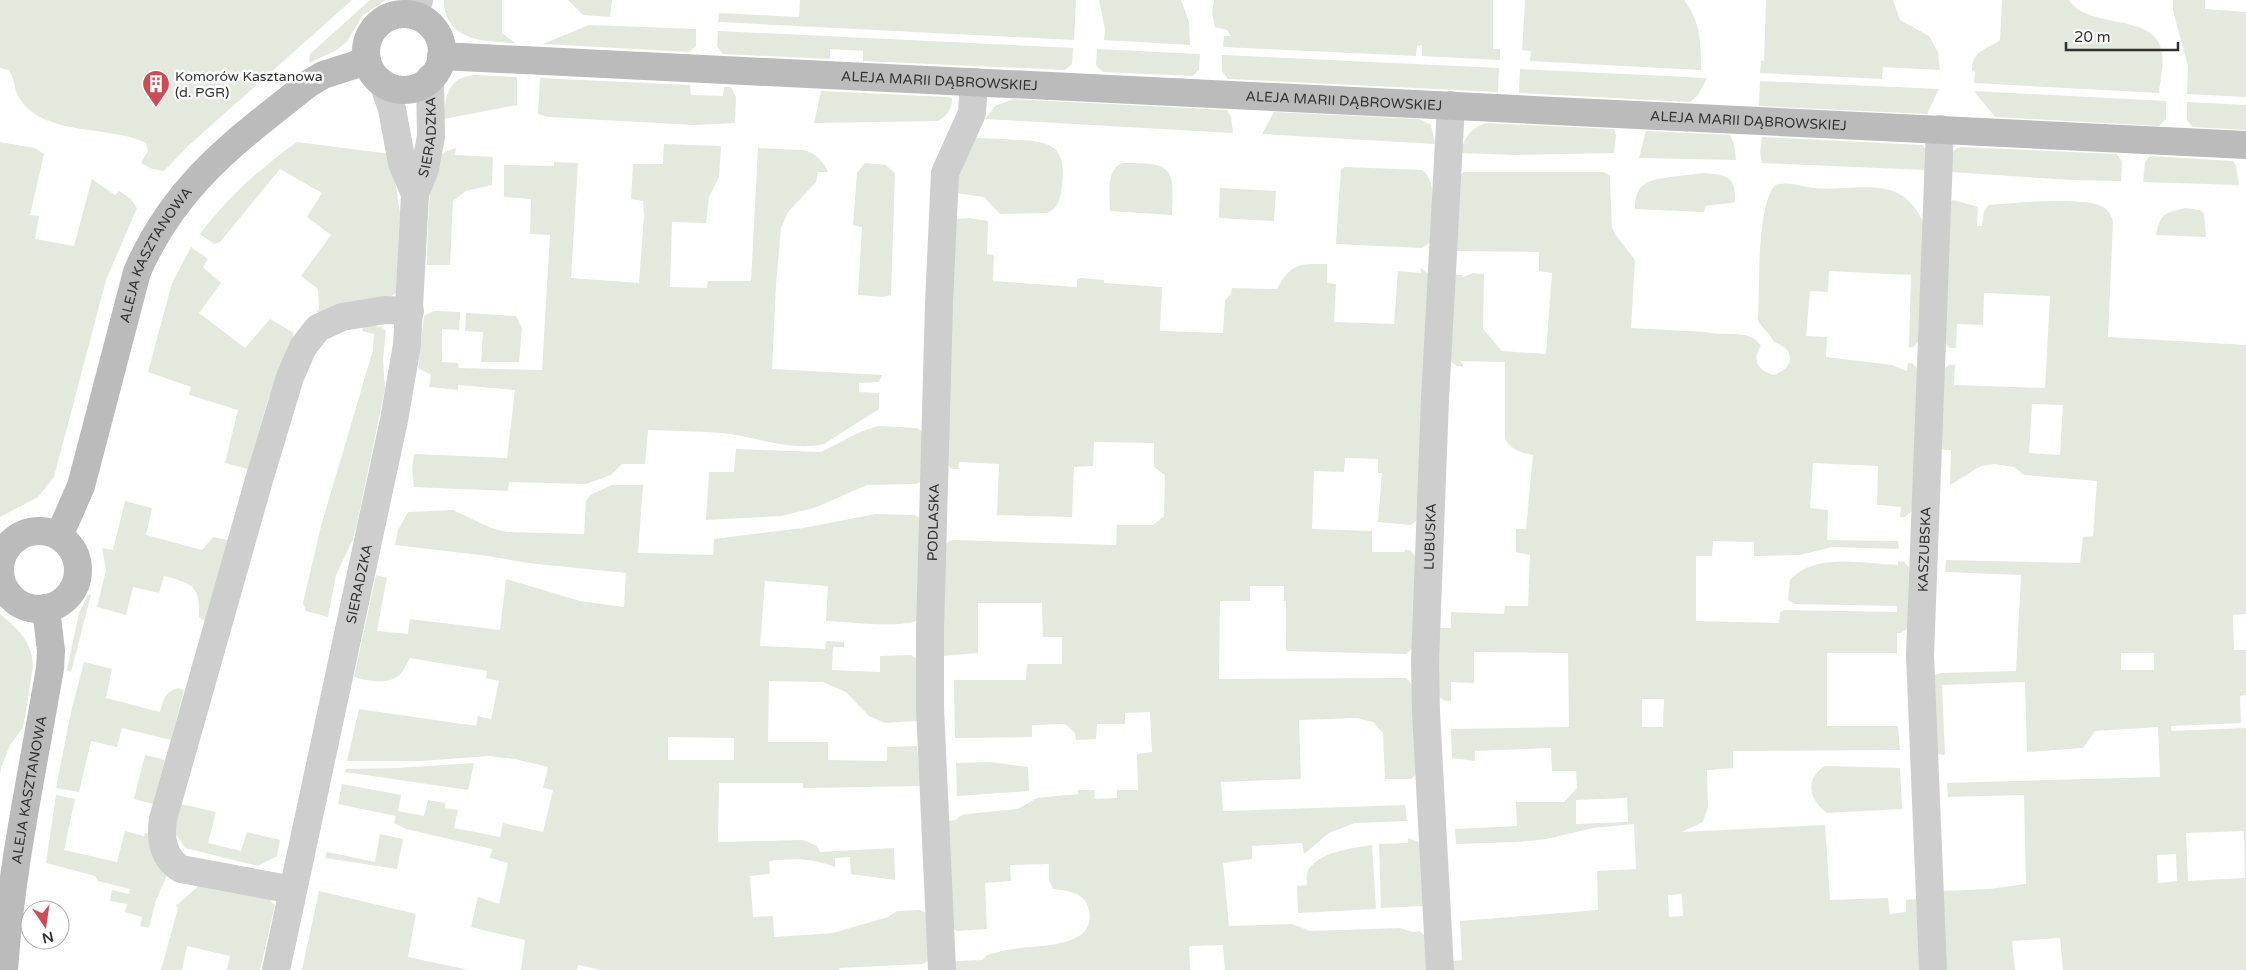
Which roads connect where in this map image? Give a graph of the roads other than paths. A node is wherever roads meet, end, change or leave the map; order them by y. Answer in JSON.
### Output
{"nodes":[{"id":1,"x":417,"y":8,"type":"edge"},
{"id":2,"x":367,"y":61,"type":"junction"},
{"id":3,"x":436,"y":67,"type":"junction"},
{"id":4,"x":974,"y":82,"type":"junction"},
{"id":5,"x":383,"y":83,"type":"junction"},
{"id":6,"x":1451,"y":105,"type":"junction"},
{"id":7,"x":1940,"y":129,"type":"junction"},
{"id":8,"x":2246,"y":145,"type":"edge"},
{"id":9,"x":415,"y":194,"type":"junction"},
{"id":10,"x":410,"y":311,"type":"junction"},
{"id":11,"x":59,"y":536,"type":"junction"},
{"id":12,"x":0,"y":564,"type":"edge"},
{"id":13,"x":46,"y":608,"type":"junction"},
{"id":14,"x":293,"y":890,"type":"junction"},
{"id":15,"x":4,"y":970,"type":"edge"},
{"id":16,"x":276,"y":970,"type":"edge"},
{"id":17,"x":942,"y":970,"type":"edge"},
{"id":18,"x":1440,"y":970,"type":"edge"},
{"id":19,"x":1933,"y":970,"type":"edge"}],
"edges":[{"from":1,"to":2,"type":"street"},
{"from":1,"to":3,"type":"street"},
{"from":2,"to":5,"type":"street"},
{"from":2,"to":11,"type":"street","name":"ALEJA KASZTANOWA"},
{"from":3,"to":4,"type":"street","name":"ALEJA MARII DĄBROWSKIEJ"},
{"from":3,"to":5,"type":"street"},
{"from":3,"to":9,"type":"street","name":"SIERADZKA"},
{"from":4,"to":6,"type":"street","name":"ALEJA MARII DĄBROWSKIEJ"},
{"from":4,"to":17,"type":"street","name":"PODLASKA"},
{"from":5,"to":9,"type":"street","name":"SIERADZKA"},
{"from":6,"to":7,"type":"street","name":"ALEJA MARII DĄBROWSKIEJ"},
{"from":6,"to":18,"type":"street","name":"LUBUSKA"},
{"from":7,"to":8,"type":"street","name":"ALEJA MARII DĄBROWSKIEJ"},
{"from":7,"to":19,"type":"street","name":"KASZUBSKA"},
{"from":9,"to":10,"type":"street","name":"SIERADZKA"},
{"from":10,"to":14,"type":"street","name":"SIERADZKA"},
{"from":10,"to":14,"type":"street"},
{"from":11,"to":12,"type":"street"},
{"from":11,"to":13,"type":"street"},
{"from":12,"to":13,"type":"street"},
{"from":13,"to":15,"type":"street","name":"ALEJA KASZTANOWA"},
{"from":14,"to":16,"type":"street","name":"SIERADZKA"}]}
